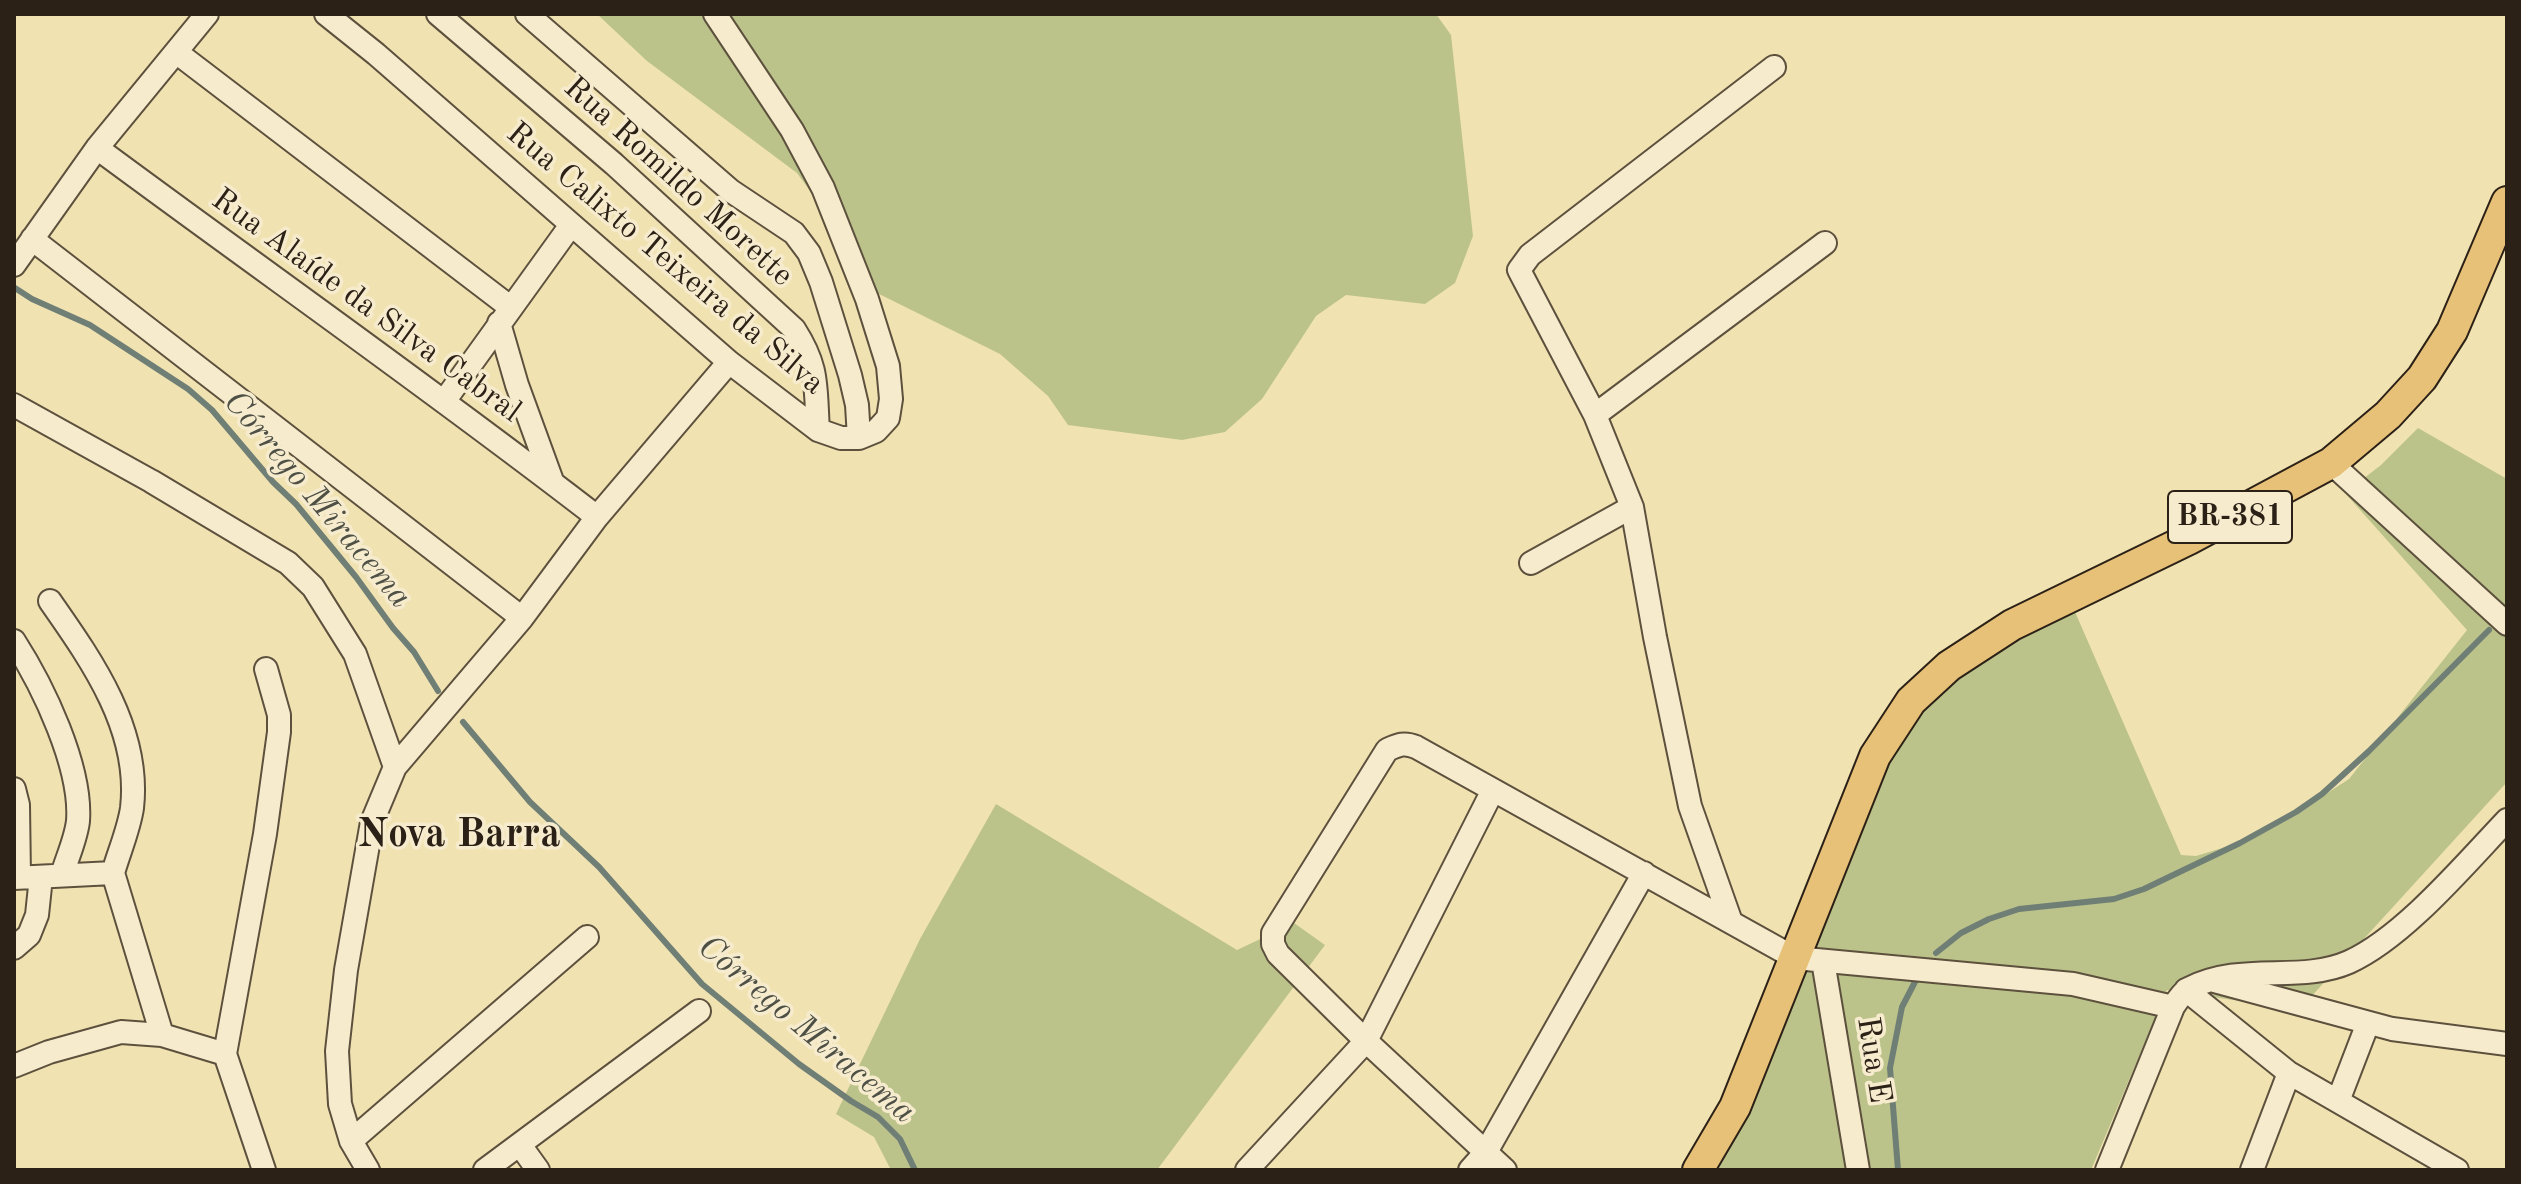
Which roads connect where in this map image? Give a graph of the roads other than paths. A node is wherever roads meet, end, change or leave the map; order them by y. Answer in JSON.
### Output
{"nodes":[{"id":1,"x":326,"y":14,"type":"edge"},
{"id":2,"x":438,"y":14,"type":"edge"},
{"id":3,"x":527,"y":14,"type":"edge"},
{"id":4,"x":715,"y":14,"type":"edge"},
{"id":5,"x":198,"y":17,"type":"edge"},
{"id":6,"x":176,"y":52,"type":"junction"},
{"id":7,"x":1774,"y":67,"type":"dead end"},
{"id":8,"x":97,"y":148,"type":"junction"},
{"id":9,"x":2507,"y":202,"type":"edge"},
{"id":10,"x":571,"y":225,"type":"junction"},
{"id":11,"x":32,"y":239,"type":"junction"},
{"id":12,"x":1825,"y":243,"type":"dead end"},
{"id":13,"x":14,"y":265,"type":"edge"},
{"id":14,"x":504,"y":315,"type":"junction"},
{"id":15,"x":729,"y":362,"type":"junction"},
{"id":16,"x":445,"y":400,"type":"junction"},
{"id":17,"x":14,"y":405,"type":"edge"},
{"id":18,"x":1595,"y":415,"type":"junction"},
{"id":19,"x":818,"y":430,"type":"junction"},
{"id":20,"x":859,"y":438,"type":"junction"},
{"id":21,"x":2331,"y":463,"type":"junction"},
{"id":22,"x":553,"y":483,"type":"junction"},
{"id":23,"x":1632,"y":507,"type":"junction"},
{"id":24,"x":597,"y":517,"type":"junction"},
{"id":25,"x":1531,"y":563,"type":"dead end"},
{"id":26,"x":50,"y":601,"type":"dead end"},
{"id":27,"x":522,"y":618,"type":"junction"},
{"id":28,"x":2507,"y":624,"type":"edge"},
{"id":29,"x":14,"y":641,"type":"edge"},
{"id":30,"x":266,"y":669,"type":"dead end"},
{"id":31,"x":395,"y":767,"type":"junction"},
{"id":32,"x":14,"y":789,"type":"edge"},
{"id":33,"x":1493,"y":790,"type":"junction"},
{"id":34,"x":2507,"y":820,"type":"edge"},
{"id":35,"x":113,"y":873,"type":"junction"},
{"id":36,"x":1644,"y":873,"type":"junction"},
{"id":37,"x":34,"y":877,"type":"edge"},
{"id":38,"x":1731,"y":922,"type":"junction"},
{"id":39,"x":587,"y":937,"type":"dead end"},
{"id":40,"x":14,"y":948,"type":"edge"},
{"id":41,"x":1809,"y":960,"type":"junction"},
{"id":42,"x":2212,"y":981,"type":"junction"},
{"id":43,"x":2179,"y":999,"type":"junction"},
{"id":44,"x":699,"y":1011,"type":"dead end"},
{"id":45,"x":2368,"y":1023,"type":"junction"},
{"id":46,"x":162,"y":1035,"type":"junction"},
{"id":47,"x":1366,"y":1041,"type":"junction"},
{"id":48,"x":2507,"y":1044,"type":"edge"},
{"id":49,"x":225,"y":1054,"type":"junction"},
{"id":50,"x":14,"y":1066,"type":"edge"},
{"id":51,"x":2289,"y":1073,"type":"junction"},
{"id":52,"x":2338,"y":1101,"type":"junction"},
{"id":53,"x":351,"y":1141,"type":"junction"},
{"id":54,"x":520,"y":1145,"type":"junction"},
{"id":55,"x":1486,"y":1152,"type":"junction"},
{"id":56,"x":264,"y":1170,"type":"edge"},
{"id":57,"x":368,"y":1170,"type":"edge"},
{"id":58,"x":485,"y":1170,"type":"edge"},
{"id":59,"x":538,"y":1170,"type":"edge"},
{"id":60,"x":1247,"y":1170,"type":"edge"},
{"id":61,"x":1470,"y":1170,"type":"edge"},
{"id":62,"x":1505,"y":1170,"type":"edge"},
{"id":63,"x":1698,"y":1170,"type":"edge"},
{"id":64,"x":1858,"y":1170,"type":"edge"},
{"id":65,"x":2107,"y":1170,"type":"edge"},
{"id":66,"x":2252,"y":1170,"type":"edge"},
{"id":67,"x":2457,"y":1170,"type":"edge"}],
"edges":[{"from":1,"to":10,"type":"street","name":"Rua Calixto Teixeira da Silva"},
{"from":2,"to":19,"type":"street","name":"Rua Romildo Morette"},
{"from":3,"to":20,"type":"street"},
{"from":4,"to":20,"type":"street"},
{"from":5,"to":6,"type":"street"},
{"from":6,"to":8,"type":"street"},
{"from":6,"to":14,"type":"street"},
{"from":7,"to":18,"type":"street"},
{"from":8,"to":11,"type":"street"},
{"from":8,"to":16,"type":"street","name":"Rua Alaíde da Silva Cabral"},
{"from":9,"to":21,"type":"main road","number":"BR-381"},
{"from":10,"to":14,"type":"street"},
{"from":10,"to":15,"type":"street","name":"Rua Calixto Teixeira da Silva"},
{"from":11,"to":13,"type":"street"},
{"from":11,"to":27,"type":"street"},
{"from":12,"to":18,"type":"street"},
{"from":14,"to":16,"type":"street"},
{"from":14,"to":22,"type":"street"},
{"from":15,"to":19,"type":"street","name":"Rua Calixto Teixeira da Silva"},
{"from":15,"to":24,"type":"street"},
{"from":16,"to":22,"type":"street","name":"Rua Alaíde da Silva Cabral"},
{"from":17,"to":31,"type":"street"},
{"from":18,"to":23,"type":"street"},
{"from":19,"to":20,"type":"street","name":"Rua Calixto Teixeira da Silva"},
{"from":21,"to":28,"type":"street"},
{"from":21,"to":41,"type":"main road","number":"BR-381"},
{"from":22,"to":24,"type":"street","name":"Rua Alaíde da Silva Cabral"},
{"from":23,"to":25,"type":"street"},
{"from":23,"to":38,"type":"street"},
{"from":24,"to":27,"type":"street"},
{"from":26,"to":35,"type":"street"},
{"from":27,"to":31,"type":"street"},
{"from":29,"to":37,"type":"street"},
{"from":30,"to":49,"type":"street"},
{"from":31,"to":53,"type":"street"},
{"from":32,"to":37,"type":"street"},
{"from":33,"to":36,"type":"street"},
{"from":33,"to":47,"type":"street"},
{"from":33,"to":47,"type":"street"},
{"from":34,"to":42,"type":"street"},
{"from":35,"to":37,"type":"street"},
{"from":35,"to":46,"type":"street"},
{"from":36,"to":38,"type":"street"},
{"from":36,"to":55,"type":"street"},
{"from":37,"to":40,"type":"street"},
{"from":38,"to":41,"type":"street"},
{"from":39,"to":53,"type":"street"},
{"from":41,"to":43,"type":"street"},
{"from":41,"to":63,"type":"main road","number":"BR-381"},
{"from":41,"to":64,"type":"street","name":"Rua E"},
{"from":42,"to":43,"type":"street"},
{"from":42,"to":45,"type":"street"},
{"from":43,"to":51,"type":"street"},
{"from":43,"to":65,"type":"street"},
{"from":44,"to":54,"type":"street"},
{"from":45,"to":48,"type":"street"},
{"from":45,"to":52,"type":"street"},
{"from":46,"to":49,"type":"street"},
{"from":46,"to":50,"type":"street"},
{"from":47,"to":55,"type":"street"},
{"from":47,"to":60,"type":"street"},
{"from":49,"to":56,"type":"street"},
{"from":51,"to":52,"type":"street"},
{"from":51,"to":66,"type":"street"},
{"from":52,"to":67,"type":"street"},
{"from":53,"to":57,"type":"street"},
{"from":54,"to":58,"type":"street"},
{"from":54,"to":59,"type":"street"},
{"from":55,"to":61,"type":"street"},
{"from":55,"to":62,"type":"street"}]}
